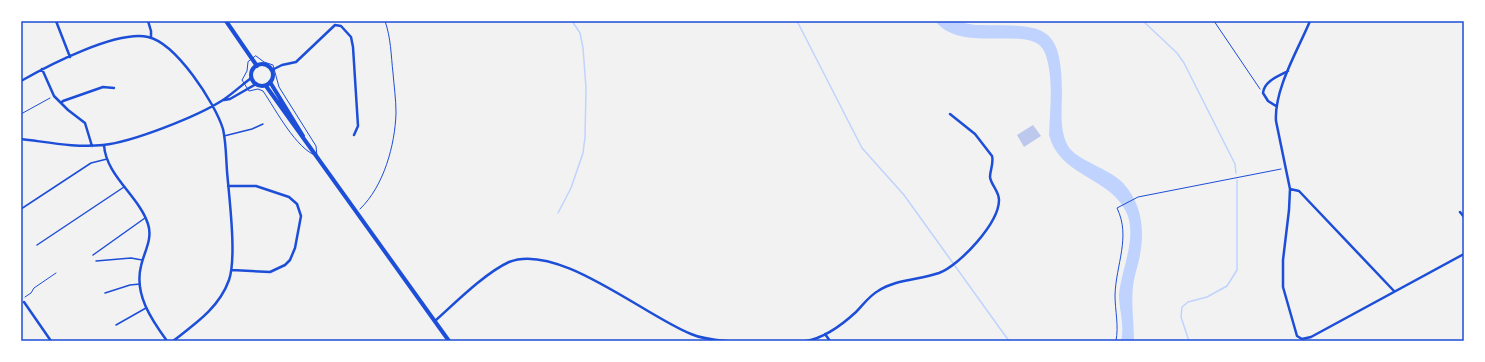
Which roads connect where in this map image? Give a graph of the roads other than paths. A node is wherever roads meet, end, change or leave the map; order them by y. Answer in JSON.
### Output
{"nodes":[{"id":1,"x":56,"y":21,"type":"edge"},
{"id":2,"x":148,"y":21,"type":"edge"},
{"id":3,"x":226,"y":21,"type":"edge"},
{"id":4,"x":331,"y":21,"type":"edge"},
{"id":5,"x":1310,"y":21,"type":"edge"},
{"id":6,"x":335,"y":25,"type":"junction"},
{"id":7,"x":151,"y":38,"type":"junction"},
{"id":8,"x":70,"y":57,"type":"junction"},
{"id":9,"x":257,"y":66,"type":"junction"},
{"id":10,"x":42,"y":69,"type":"junction"},
{"id":11,"x":273,"y":69,"type":"junction"},
{"id":12,"x":1288,"y":71,"type":"junction"},
{"id":13,"x":251,"y":78,"type":"junction"},
{"id":14,"x":21,"y":81,"type":"edge"},
{"id":15,"x":270,"y":82,"type":"junction"},
{"id":16,"x":256,"y":84,"type":"junction"},
{"id":17,"x":266,"y":86,"type":"junction"},
{"id":18,"x":114,"y":88,"type":"dead end"},
{"id":19,"x":224,"y":100,"type":"junction"},
{"id":20,"x":61,"y":103,"type":"junction"},
{"id":21,"x":212,"y":105,"type":"junction"},
{"id":22,"x":1276,"y":106,"type":"junction"},
{"id":23,"x":950,"y":114,"type":"dead end"},
{"id":24,"x":263,"y":124,"type":"dead end"},
{"id":25,"x":354,"y":135,"type":"dead end"},
{"id":26,"x":224,"y":136,"type":"junction"},
{"id":27,"x":21,"y":139,"type":"edge"},
{"id":28,"x":305,"y":139,"type":"junction"},
{"id":29,"x":104,"y":145,"type":"junction"},
{"id":30,"x":92,"y":146,"type":"junction"},
{"id":31,"x":107,"y":159,"type":"junction"},
{"id":32,"x":228,"y":186,"type":"junction"},
{"id":33,"x":124,"y":187,"type":"junction"},
{"id":34,"x":1290,"y":189,"type":"junction"},
{"id":35,"x":21,"y":209,"type":"edge"},
{"id":36,"x":1460,"y":212,"type":"dead end"},
{"id":37,"x":1464,"y":217,"type":"edge"},
{"id":38,"x":145,"y":218,"type":"junction"},
{"id":39,"x":37,"y":245,"type":"dead end"},
{"id":40,"x":93,"y":254,"type":"dead end"},
{"id":41,"x":1464,"y":254,"type":"edge"},
{"id":42,"x":142,"y":260,"type":"junction"},
{"id":43,"x":96,"y":261,"type":"dead end"},
{"id":44,"x":232,"y":270,"type":"junction"},
{"id":45,"x":140,"y":284,"type":"junction"},
{"id":46,"x":1394,"y":291,"type":"junction"},
{"id":47,"x":105,"y":293,"type":"dead end"},
{"id":48,"x":24,"y":302,"type":"dead end"},
{"id":49,"x":146,"y":308,"type":"junction"},
{"id":50,"x":435,"y":321,"type":"junction"},
{"id":51,"x":116,"y":325,"type":"dead end"},
{"id":52,"x":825,"y":334,"type":"junction"},
{"id":53,"x":1300,"y":340,"type":"edge"},
{"id":54,"x":51,"y":341,"type":"edge"},
{"id":55,"x":167,"y":341,"type":"edge"},
{"id":56,"x":172,"y":341,"type":"edge"},
{"id":57,"x":449,"y":341,"type":"edge"},
{"id":58,"x":727,"y":341,"type":"edge"},
{"id":59,"x":806,"y":341,"type":"edge"},
{"id":60,"x":830,"y":341,"type":"edge"}],
"edges":[{"from":1,"to":8,"type":"street"},
{"from":2,"to":7,"type":"street"},
{"from":3,"to":9,"type":"main road"},
{"from":4,"to":6,"type":"street"},
{"from":5,"to":12,"type":"street"},
{"from":6,"to":11,"type":"street"},
{"from":6,"to":25,"type":"street"},
{"from":7,"to":8,"type":"street"},
{"from":7,"to":21,"type":"street"},
{"from":8,"to":10,"type":"street"},
{"from":9,"to":11,"type":"main road"},
{"from":9,"to":13,"type":"main road"},
{"from":10,"to":14,"type":"street"},
{"from":10,"to":20,"type":"street"},
{"from":11,"to":15,"type":"main road"},
{"from":12,"to":22,"type":"street"},
{"from":12,"to":22,"type":"street"},
{"from":13,"to":16,"type":"main road"},
{"from":13,"to":19,"type":"street"},
{"from":15,"to":17,"type":"main road"},
{"from":15,"to":28,"type":"main road"},
{"from":16,"to":17,"type":"main road"},
{"from":16,"to":19,"type":"street"},
{"from":17,"to":28,"type":"main road"},
{"from":18,"to":20,"type":"street"},
{"from":19,"to":21,"type":"street"},
{"from":20,"to":30,"type":"street"},
{"from":21,"to":26,"type":"street"},
{"from":21,"to":29,"type":"street"},
{"from":22,"to":34,"type":"street"},
{"from":23,"to":52,"type":"street"},
{"from":24,"to":26,"type":"lane"},
{"from":26,"to":32,"type":"street"},
{"from":27,"to":30,"type":"street"},
{"from":28,"to":50,"type":"main road"},
{"from":29,"to":30,"type":"street"},
{"from":29,"to":31,"type":"street"},
{"from":31,"to":33,"type":"street"},
{"from":31,"to":35,"type":"lane"},
{"from":32,"to":44,"type":"street"},
{"from":32,"to":44,"type":"street"},
{"from":33,"to":38,"type":"street"},
{"from":33,"to":39,"type":"lane"},
{"from":34,"to":46,"type":"street"},
{"from":34,"to":53,"type":"street"},
{"from":36,"to":37,"type":"street"},
{"from":38,"to":40,"type":"lane"},
{"from":38,"to":42,"type":"street"},
{"from":41,"to":46,"type":"street"},
{"from":42,"to":43,"type":"lane"},
{"from":42,"to":45,"type":"street"},
{"from":44,"to":56,"type":"street"},
{"from":45,"to":47,"type":"lane"},
{"from":45,"to":49,"type":"street"},
{"from":46,"to":53,"type":"street"},
{"from":48,"to":54,"type":"street"},
{"from":49,"to":51,"type":"lane"},
{"from":49,"to":55,"type":"street"},
{"from":50,"to":57,"type":"main road"},
{"from":50,"to":58,"type":"street"},
{"from":52,"to":59,"type":"street"},
{"from":52,"to":60,"type":"street"}]}
